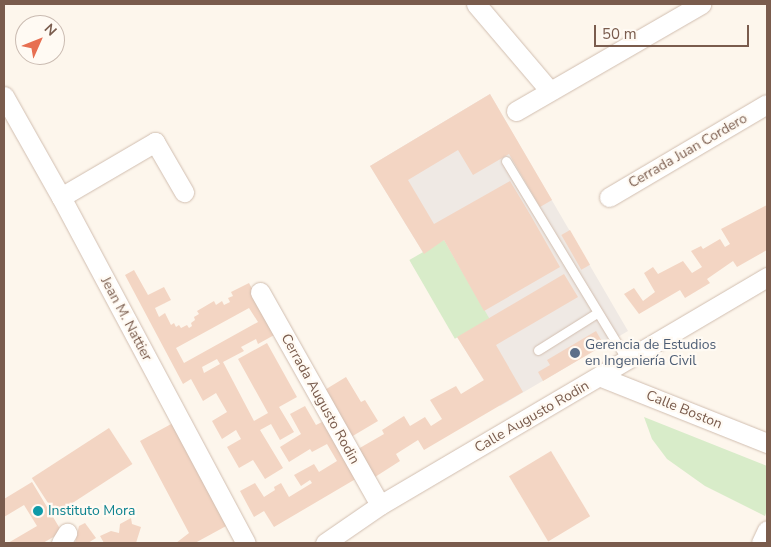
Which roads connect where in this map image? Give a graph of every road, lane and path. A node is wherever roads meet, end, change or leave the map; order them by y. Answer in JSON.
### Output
{"nodes":[{"id":1,"x":476,"y":4,"type":"edge"},
{"id":2,"x":701,"y":4,"type":"edge"},
{"id":3,"x":550,"y":91,"type":"junction"},
{"id":4,"x":4,"y":96,"type":"edge"},
{"id":5,"x":767,"y":104,"type":"edge"},
{"id":6,"x":516,"y":111,"type":"dead end"},
{"id":7,"x":506,"y":160,"type":"dead end"},
{"id":8,"x":184,"y":192,"type":"dead end"},
{"id":9,"x":61,"y":197,"type":"junction"},
{"id":10,"x":609,"y":197,"type":"dead end"},
{"id":11,"x":767,"y":277,"type":"edge"},
{"id":12,"x":260,"y":292,"type":"dead end"},
{"id":13,"x":598,"y":312,"type":"junction"},
{"id":14,"x":538,"y":350,"type":"dead end"},
{"id":15,"x":627,"y":360,"type":"junction"},
{"id":16,"x":600,"y":377,"type":"junction"},
{"id":17,"x":767,"y":443,"type":"edge"},
{"id":18,"x":380,"y":505,"type":"junction"},
{"id":19,"x":767,"y":530,"type":"edge"},
{"id":20,"x":246,"y":543,"type":"edge"},
{"id":21,"x":325,"y":543,"type":"edge"},
{"id":22,"x":761,"y":543,"type":"edge"}],
"edges":[{"from":1,"to":3,"type":"street"},
{"from":2,"to":3,"type":"street"},
{"from":3,"to":6,"type":"street"},
{"from":4,"to":9,"type":"street","name":"Jean M. Nattier"},
{"from":5,"to":10,"type":"street","name":"Cerrada Juan Cordero"},
{"from":7,"to":13,"type":"lane"},
{"from":8,"to":9,"type":"street"},
{"from":9,"to":20,"type":"street","name":"Jean M. Nattier"},
{"from":11,"to":15,"type":"street","name":"Calle Augusto Rodin"},
{"from":12,"to":18,"type":"street","name":"Cerrada Augusto Rodin"},
{"from":13,"to":14,"type":"lane"},
{"from":13,"to":15,"type":"lane"},
{"from":15,"to":16,"type":"street","name":"Calle Augusto Rodin"},
{"from":16,"to":17,"type":"street","name":"Calle Boston"},
{"from":16,"to":18,"type":"street","name":"Calle Augusto Rodin"},
{"from":18,"to":21,"type":"street","name":"Calle Augusto Rodin"},
{"from":19,"to":22,"type":"street"}]}
